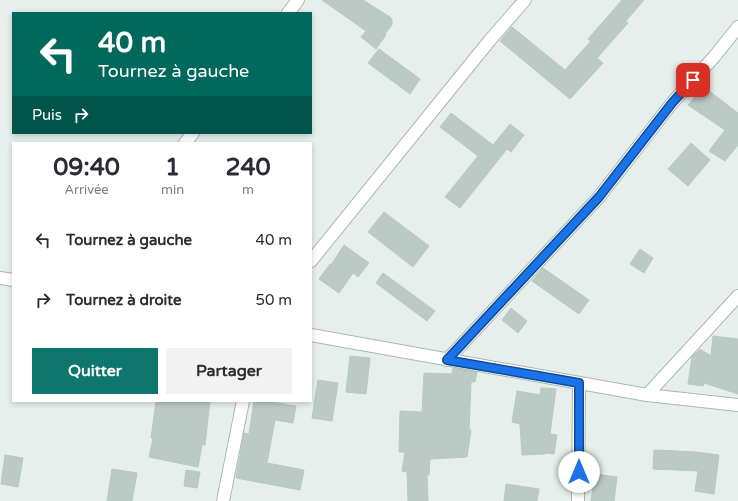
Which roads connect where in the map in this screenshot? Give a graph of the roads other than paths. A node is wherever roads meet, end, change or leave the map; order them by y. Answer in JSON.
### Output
{"nodes":[{"id":1,"x":298,"y":0,"type":"edge"},
{"id":2,"x":525,"y":0,"type":"edge"},
{"id":3,"x":289,"y":12,"type":"edge"},
{"id":4,"x":738,"y":27,"type":"edge"},
{"id":5,"x":192,"y":134,"type":"edge"},
{"id":6,"x":186,"y":142,"type":"edge"},
{"id":7,"x":312,"y":260,"type":"edge"},
{"id":8,"x":0,"y":278,"type":"edge"},
{"id":9,"x":12,"y":280,"type":"edge"},
{"id":10,"x":738,"y":296,"type":"edge"},
{"id":11,"x":312,"y":335,"type":"edge"},
{"id":12,"x":447,"y":360,"type":"junction"},
{"id":13,"x":579,"y":383,"type":"junction"},
{"id":14,"x":647,"y":395,"type":"junction"},
{"id":15,"x":243,"y":402,"type":"edge"},
{"id":16,"x":738,"y":405,"type":"edge"},
{"id":17,"x":223,"y":501,"type":"edge"},
{"id":18,"x":578,"y":501,"type":"edge"}],
"edges":[{"from":1,"to":3,"type":"street"},
{"from":2,"to":7,"type":"street"},
{"from":4,"to":12,"type":"street"},
{"from":5,"to":6,"type":"street"},
{"from":8,"to":9,"type":"street"},
{"from":10,"to":14,"type":"street"},
{"from":11,"to":12,"type":"street"},
{"from":12,"to":13,"type":"street"},
{"from":13,"to":14,"type":"street"},
{"from":13,"to":18,"type":"street"},
{"from":14,"to":16,"type":"street"},
{"from":15,"to":17,"type":"street"}]}
